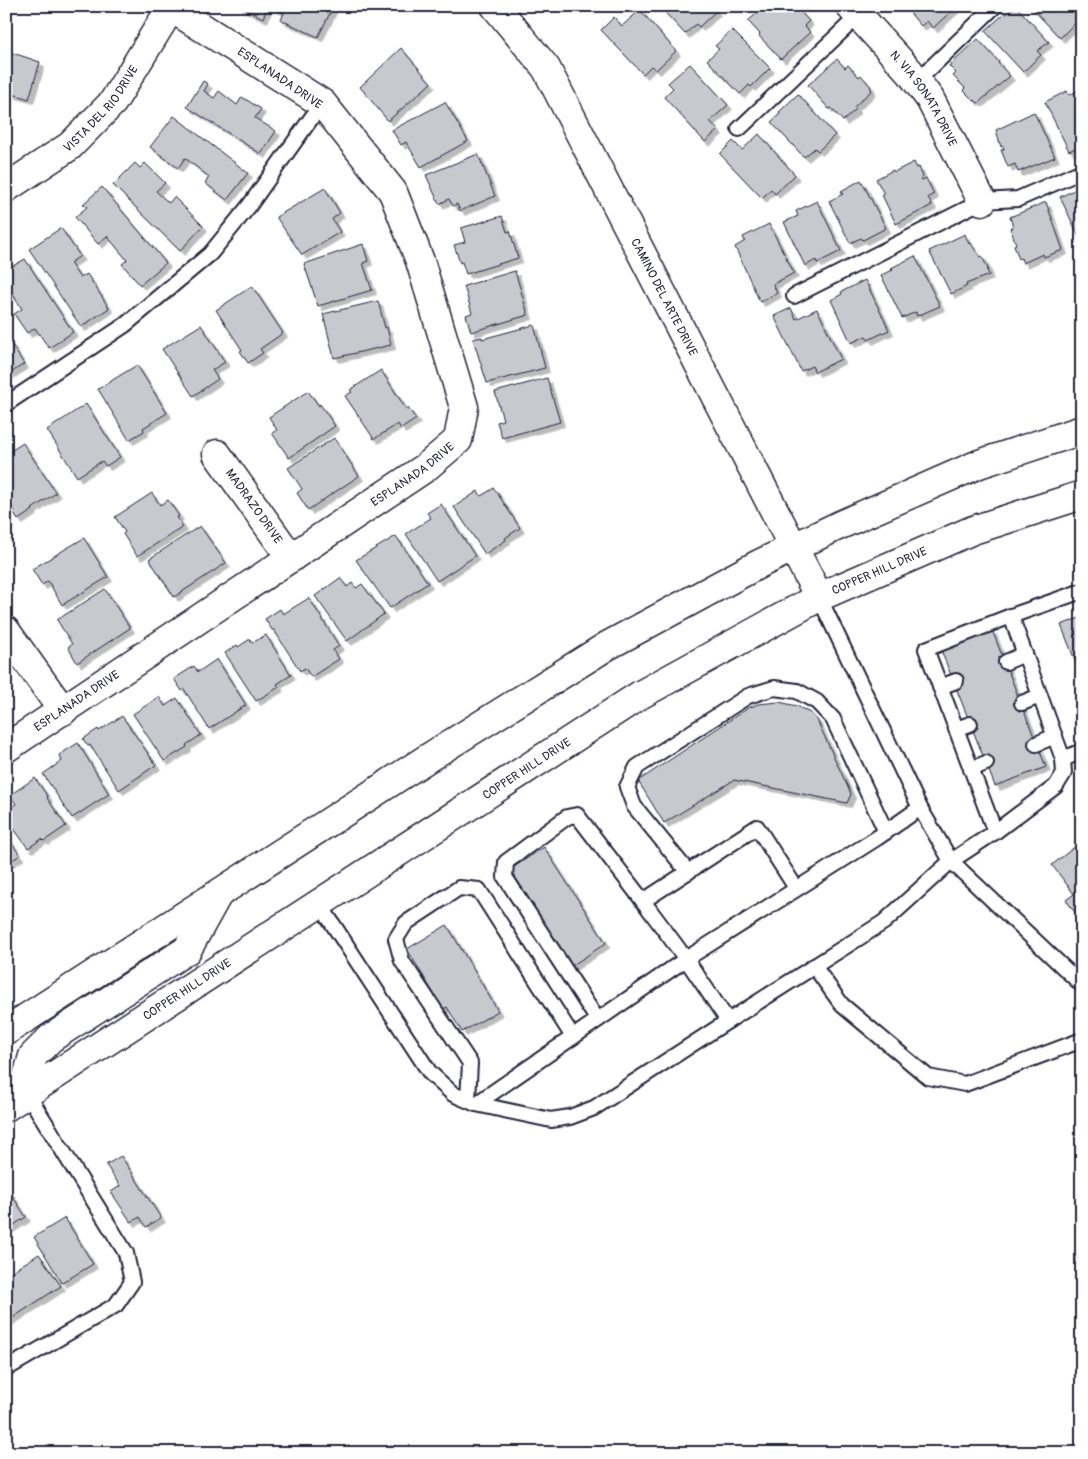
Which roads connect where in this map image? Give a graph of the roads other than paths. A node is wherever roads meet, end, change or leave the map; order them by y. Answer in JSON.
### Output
{"nodes":[{"id":1,"x":495,"y":6,"type":"edge"},
{"id":2,"x":995,"y":6,"type":"edge"},
{"id":3,"x":171,"y":7,"type":"edge"},
{"id":4,"x":854,"y":11,"type":"edge"},
{"id":5,"x":917,"y":81,"type":"junction"},
{"id":6,"x":322,"y":103,"type":"junction"},
{"id":7,"x":739,"y":129,"type":"dead end"},
{"id":8,"x":1082,"y":171,"type":"edge"},
{"id":9,"x":6,"y":188,"type":"edge"},
{"id":10,"x":982,"y":201,"type":"junction"},
{"id":11,"x":794,"y":296,"type":"dead end"},
{"id":12,"x":6,"y":404,"type":"edge"},
{"id":13,"x":1082,"y":430,"type":"edge"},
{"id":14,"x":217,"y":454,"type":"dead end"},
{"id":15,"x":1082,"y":495,"type":"edge"},
{"id":16,"x":792,"y":547,"type":"junction"},
{"id":17,"x":291,"y":558,"type":"junction"},
{"id":18,"x":1082,"y":590,"type":"edge"},
{"id":19,"x":819,"y":597,"type":"junction"},
{"id":20,"x":1011,"y":616,"type":"junction"},
{"id":21,"x":6,"y":631,"type":"edge"},
{"id":22,"x":1025,"y":654,"type":"junction"},
{"id":23,"x":1006,"y":662,"type":"dead end"},
{"id":24,"x":956,"y":681,"type":"dead end"},
{"id":25,"x":940,"y":687,"type":"junction"},
{"id":26,"x":1040,"y":696,"type":"junction"},
{"id":27,"x":1022,"y":704,"type":"dead end"},
{"id":28,"x":63,"y":711,"type":"junction"},
{"id":29,"x":970,"y":724,"type":"dead end"},
{"id":30,"x":956,"y":729,"type":"junction"},
{"id":31,"x":1054,"y":736,"type":"junction"},
{"id":32,"x":1036,"y":744,"type":"dead end"},
{"id":33,"x":6,"y":748,"type":"edge"},
{"id":34,"x":1082,"y":751,"type":"edge"},
{"id":35,"x":1063,"y":759,"type":"junction"},
{"id":36,"x":986,"y":763,"type":"dead end"},
{"id":37,"x":971,"y":769,"type":"junction"},
{"id":38,"x":920,"y":808,"type":"junction"},
{"id":39,"x":886,"y":832,"type":"junction"},
{"id":40,"x":996,"y":832,"type":"junction"},
{"id":41,"x":951,"y":862,"type":"junction"},
{"id":42,"x":688,"y":872,"type":"junction"},
{"id":43,"x":796,"y":888,"type":"junction"},
{"id":44,"x":217,"y":895,"type":"junction"},
{"id":45,"x":643,"y":901,"type":"junction"},
{"id":46,"x":319,"y":903,"type":"junction"},
{"id":47,"x":686,"y":959,"type":"junction"},
{"id":48,"x":814,"y":966,"type":"junction"},
{"id":49,"x":1082,"y":985,"type":"edge"},
{"id":50,"x":598,"y":1019,"type":"junction"},
{"id":51,"x":728,"y":1021,"type":"junction"},
{"id":52,"x":6,"y":1031,"type":"edge"},
{"id":53,"x":573,"y":1037,"type":"junction"},
{"id":54,"x":1082,"y":1040,"type":"edge"},
{"id":55,"x":17,"y":1100,"type":"edge"},
{"id":56,"x":472,"y":1102,"type":"junction"},
{"id":57,"x":6,"y":1369,"type":"edge"}],
"edges":[{"from":1,"to":16,"type":"main road","name":"CAMINO DEL ARTE DRIVE"},
{"from":2,"to":5,"type":"lane"},
{"from":3,"to":6,"type":"main road","name":"ESPLANADA DRIVE"},
{"from":3,"to":9,"type":"main road","name":"VISTA DEL RIO DRIVE"},
{"from":4,"to":5,"type":"main road","name":"N. VIA SONATA DRIVE"},
{"from":4,"to":7,"type":"lane"},
{"from":5,"to":10,"type":"main road","name":"N. VIA SONATA DRIVE"},
{"from":6,"to":12,"type":"lane"},
{"from":6,"to":17,"type":"main road","name":"ESPLANADA DRIVE"},
{"from":8,"to":10,"type":"lane"},
{"from":10,"to":11,"type":"lane"},
{"from":13,"to":16,"type":"main road"},
{"from":14,"to":17,"type":"main road","name":"MADRAZO DRIVE"},
{"from":15,"to":19,"type":"main road","name":"COPPER HILL DRIVE"},
{"from":16,"to":19,"type":"main road","name":"CAMINO DEL ARTE DRIVE"},
{"from":16,"to":44,"type":"main road"},
{"from":17,"to":28,"type":"main road","name":"ESPLANADA DRIVE"},
{"from":18,"to":20,"type":"lane"},
{"from":19,"to":38,"type":"lane"},
{"from":19,"to":46,"type":"main road","name":"COPPER HILL DRIVE"},
{"from":20,"to":22,"type":"lane"},
{"from":20,"to":25,"type":"lane"},
{"from":21,"to":28,"type":"main road"},
{"from":22,"to":23,"type":"lane"},
{"from":22,"to":26,"type":"lane"},
{"from":24,"to":25,"type":"lane"},
{"from":25,"to":30,"type":"lane"},
{"from":26,"to":27,"type":"lane"},
{"from":26,"to":31,"type":"lane"},
{"from":28,"to":33,"type":"main road","name":"ESPLANADA DRIVE"},
{"from":29,"to":30,"type":"lane"},
{"from":30,"to":37,"type":"lane"},
{"from":31,"to":32,"type":"lane"},
{"from":31,"to":35,"type":"lane"},
{"from":34,"to":35,"type":"lane"},
{"from":35,"to":40,"type":"lane"},
{"from":36,"to":37,"type":"lane"},
{"from":37,"to":40,"type":"lane"},
{"from":38,"to":39,"type":"lane"},
{"from":38,"to":41,"type":"lane"},
{"from":39,"to":42,"type":"lane"},
{"from":39,"to":43,"type":"lane"},
{"from":40,"to":41,"type":"lane"},
{"from":41,"to":48,"type":"lane"},
{"from":41,"to":49,"type":"lane"},
{"from":42,"to":43,"type":"lane"},
{"from":42,"to":45,"type":"lane"},
{"from":43,"to":47,"type":"lane"},
{"from":44,"to":52,"type":"main road"},
{"from":44,"to":55,"type":"main road"},
{"from":45,"to":47,"type":"lane"},
{"from":45,"to":50,"type":"lane"},
{"from":46,"to":55,"type":"main road","name":"COPPER HILL DRIVE"},
{"from":46,"to":56,"type":"lane"},
{"from":47,"to":50,"type":"lane"},
{"from":47,"to":51,"type":"lane"},
{"from":48,"to":51,"type":"lane"},
{"from":48,"to":54,"type":"lane"},
{"from":50,"to":53,"type":"lane"},
{"from":51,"to":56,"type":"lane"},
{"from":53,"to":56,"type":"lane"},
{"from":53,"to":56,"type":"lane"},
{"from":55,"to":57,"type":"lane"}]}
